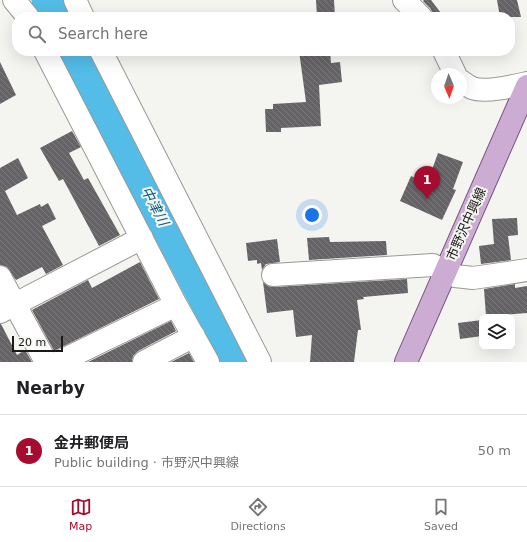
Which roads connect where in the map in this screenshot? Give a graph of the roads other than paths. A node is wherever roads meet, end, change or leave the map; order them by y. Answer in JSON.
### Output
{"nodes":[{"id":1,"x":14,"y":0,"type":"edge"},
{"id":2,"x":75,"y":0,"type":"edge"},
{"id":3,"x":404,"y":0,"type":"edge"},
{"id":4,"x":24,"y":12,"type":"edge"},
{"id":5,"x":81,"y":12,"type":"edge"},
{"id":6,"x":416,"y":12,"type":"edge"},
{"id":7,"x":48,"y":56,"type":"edge"},
{"id":8,"x":104,"y":56,"type":"edge"},
{"id":9,"x":446,"y":56,"type":"edge"},
{"id":10,"x":452,"y":68,"type":"edge"},
{"id":11,"x":527,"y":84,"type":"edge"},
{"id":12,"x":467,"y":85,"type":"edge"},
{"id":13,"x":142,"y":238,"type":"junction"},
{"id":14,"x":527,"y":270,"type":"edge"},
{"id":15,"x":445,"y":272,"type":"junction"},
{"id":16,"x":273,"y":275,"type":"dead end"},
{"id":17,"x":0,"y":277,"type":"edge"},
{"id":18,"x":176,"y":305,"type":"junction"},
{"id":19,"x":7,"y":308,"type":"edge"},
{"id":20,"x":194,"y":336,"type":"junction"},
{"id":21,"x":46,"y":362,"type":"edge"},
{"id":22,"x":59,"y":362,"type":"edge"},
{"id":23,"x":144,"y":362,"type":"edge"},
{"id":24,"x":208,"y":362,"type":"edge"},
{"id":25,"x":260,"y":362,"type":"edge"},
{"id":26,"x":406,"y":362,"type":"edge"}],
"edges":[{"from":1,"to":4,"type":"street"},
{"from":2,"to":5,"type":"street"},
{"from":3,"to":6,"type":"street"},
{"from":7,"to":13,"type":"street"},
{"from":8,"to":25,"type":"street"},
{"from":9,"to":10,"type":"street"},
{"from":11,"to":12,"type":"street"},
{"from":11,"to":15,"type":"main road","name":"市野沢中興線"},
{"from":13,"to":18,"type":"street"},
{"from":13,"to":19,"type":"street"},
{"from":14,"to":15,"type":"street"},
{"from":15,"to":16,"type":"street"},
{"from":15,"to":26,"type":"main road","name":"市野沢中興線"},
{"from":17,"to":19,"type":"street"},
{"from":18,"to":20,"type":"street"},
{"from":18,"to":22,"type":"street"},
{"from":19,"to":21,"type":"street"},
{"from":20,"to":23,"type":"street"},
{"from":20,"to":24,"type":"street"}]}
